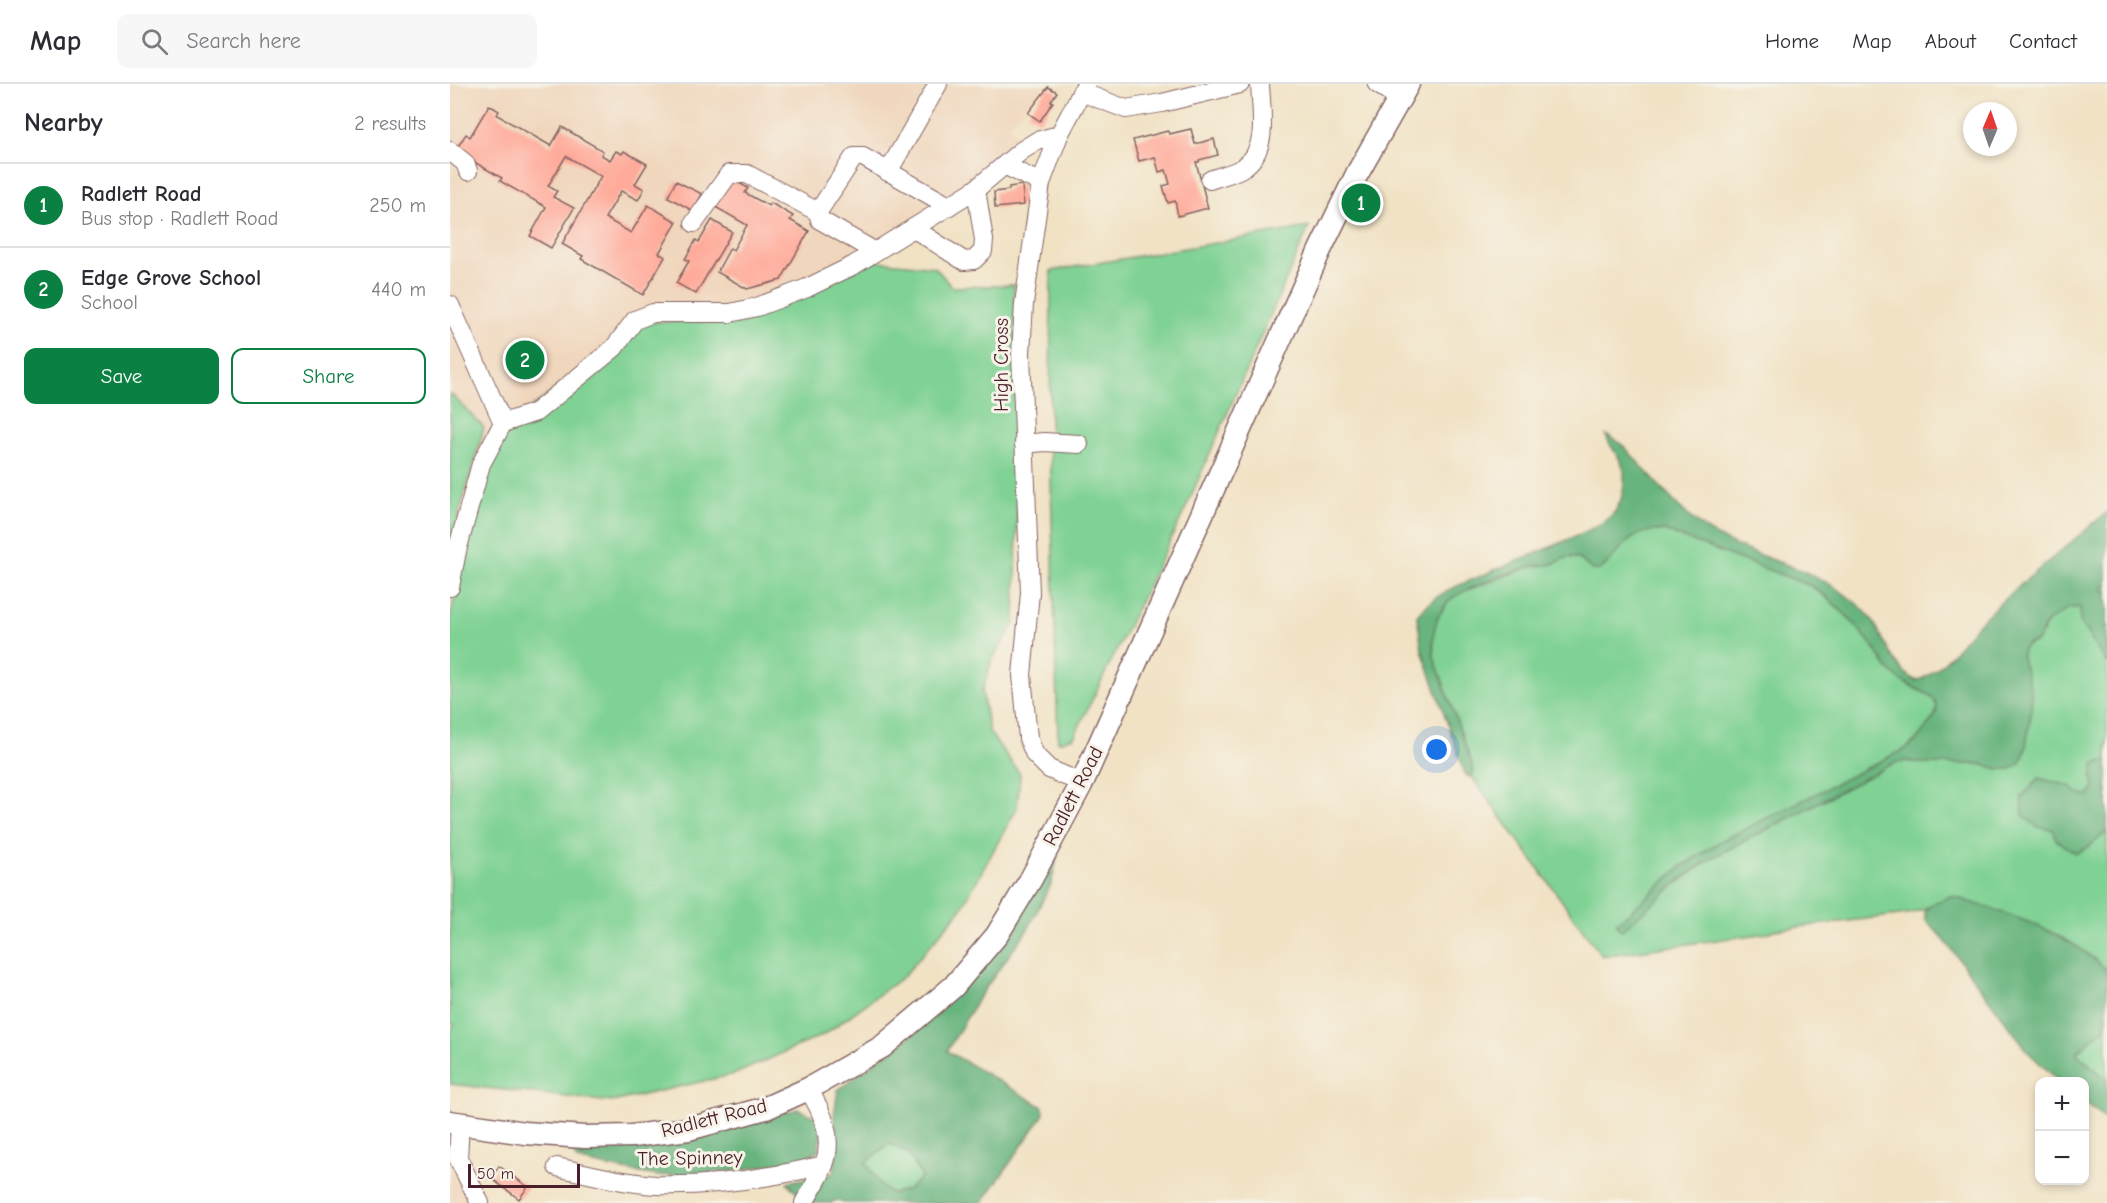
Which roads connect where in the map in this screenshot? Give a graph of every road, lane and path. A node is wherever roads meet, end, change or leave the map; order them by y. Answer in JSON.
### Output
{"nodes":[{"id":1,"x":939,"y":84,"type":"edge"},
{"id":2,"x":1240,"y":84,"type":"edge"},
{"id":3,"x":1260,"y":84,"type":"edge"},
{"id":4,"x":1377,"y":84,"type":"edge"},
{"id":5,"x":1083,"y":88,"type":"edge"},
{"id":6,"x":1403,"y":91,"type":"edge"},
{"id":7,"x":1059,"y":135,"type":"junction"},
{"id":8,"x":450,"y":151,"type":"edge"},
{"id":9,"x":1006,"y":166,"type":"junction"},
{"id":10,"x":468,"y":171,"type":"dead end"},
{"id":11,"x":888,"y":172,"type":"junction"},
{"id":12,"x":1210,"y":180,"type":"dead end"},
{"id":13,"x":1041,"y":183,"type":"junction"},
{"id":14,"x":976,"y":189,"type":"junction"},
{"id":15,"x":949,"y":206,"type":"junction"},
{"id":16,"x":818,"y":212,"type":"junction"},
{"id":17,"x":694,"y":223,"type":"dead end"},
{"id":18,"x":913,"y":228,"type":"junction"},
{"id":19,"x":874,"y":251,"type":"junction"},
{"id":20,"x":450,"y":305,"type":"edge"},
{"id":21,"x":502,"y":423,"type":"junction"},
{"id":22,"x":1024,"y":444,"type":"junction"},
{"id":23,"x":1079,"y":444,"type":"dead end"},
{"id":24,"x":450,"y":587,"type":"edge"},
{"id":25,"x":1082,"y":783,"type":"junction"},
{"id":26,"x":808,"y":1089,"type":"junction"},
{"id":27,"x":455,"y":1123,"type":"edge"},
{"id":28,"x":824,"y":1166,"type":"junction"},
{"id":29,"x":557,"y":1167,"type":"dead end"},
{"id":30,"x":480,"y":1203,"type":"edge"},
{"id":31,"x":804,"y":1203,"type":"edge"}],
"edges":[{"from":1,"to":11,"type":"street"},
{"from":2,"to":5,"type":"street","name":"High Cross"},
{"from":3,"to":12,"type":"street"},
{"from":4,"to":6,"type":"street"},
{"from":5,"to":7,"type":"street","name":"High Cross"},
{"from":6,"to":25,"type":"main road","name":"Radlett Road"},
{"from":7,"to":9,"type":"street"},
{"from":7,"to":13,"type":"street","name":"High Cross"},
{"from":8,"to":10,"type":"street"},
{"from":9,"to":13,"type":"street"},
{"from":9,"to":14,"type":"street"},
{"from":11,"to":15,"type":"street"},
{"from":11,"to":16,"type":"street"},
{"from":13,"to":22,"type":"street","name":"High Cross"},
{"from":14,"to":15,"type":"street"},
{"from":14,"to":18,"type":"street"},
{"from":15,"to":18,"type":"street"},
{"from":16,"to":17,"type":"street"},
{"from":16,"to":19,"type":"street"},
{"from":18,"to":19,"type":"street"},
{"from":19,"to":21,"type":"street"},
{"from":20,"to":21,"type":"street"},
{"from":21,"to":24,"type":"street"},
{"from":22,"to":23,"type":"street"},
{"from":22,"to":25,"type":"street","name":"High Cross"},
{"from":25,"to":26,"type":"main road","name":"Radlett Road"},
{"from":26,"to":27,"type":"main road","name":"Radlett Road"},
{"from":26,"to":28,"type":"street"},
{"from":27,"to":30,"type":"street"},
{"from":28,"to":29,"type":"street","name":"The Spinney"},
{"from":28,"to":31,"type":"street"}]}
